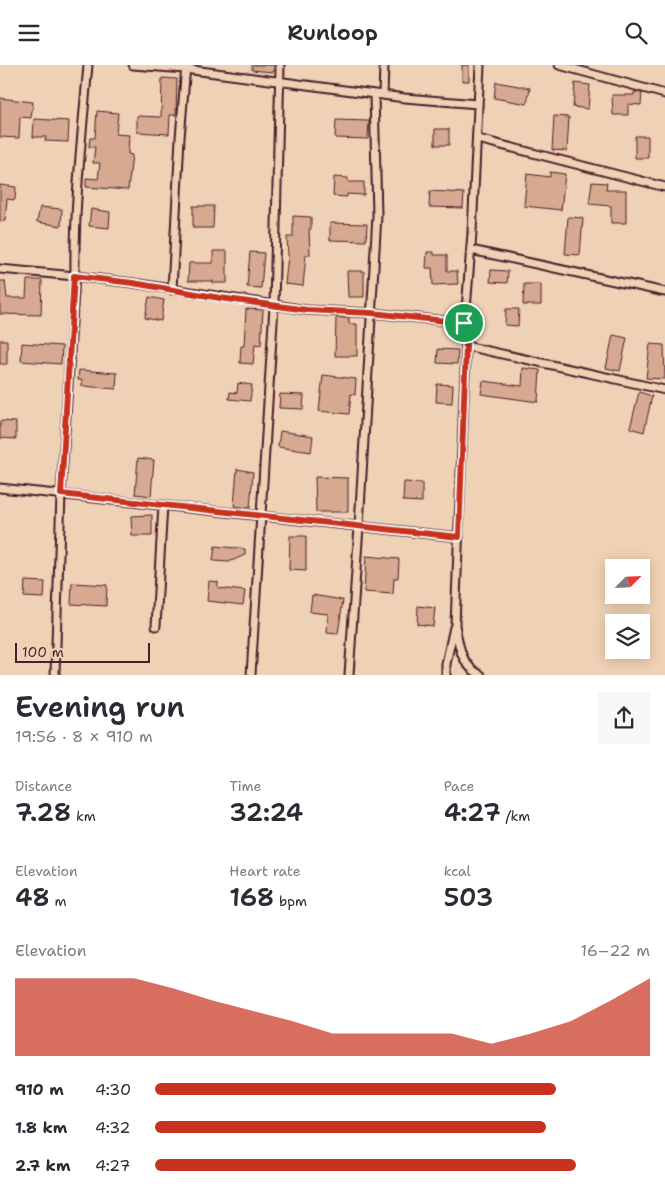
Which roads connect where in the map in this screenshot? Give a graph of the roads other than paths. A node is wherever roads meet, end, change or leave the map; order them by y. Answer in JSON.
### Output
{"nodes":[{"id":1,"x":88,"y":65,"type":"edge"},
{"id":2,"x":133,"y":65,"type":"edge"},
{"id":3,"x":280,"y":65,"type":"edge"},
{"id":4,"x":384,"y":65,"type":"edge"},
{"id":5,"x":480,"y":65,"type":"edge"},
{"id":6,"x":559,"y":65,"type":"edge"},
{"id":7,"x":186,"y":67,"type":"edge"},
{"id":8,"x":279,"y":81,"type":"junction"},
{"id":9,"x":665,"y":93,"type":"edge"},
{"id":10,"x":374,"y":94,"type":"junction"},
{"id":11,"x":383,"y":95,"type":"junction"},
{"id":12,"x":478,"y":104,"type":"junction"},
{"id":13,"x":478,"y":139,"type":"junction"},
{"id":14,"x":665,"y":187,"type":"edge"},
{"id":15,"x":471,"y":250,"type":"junction"},
{"id":16,"x":0,"y":269,"type":"edge"},
{"id":17,"x":74,"y":276,"type":"junction"},
{"id":18,"x":172,"y":291,"type":"junction"},
{"id":19,"x":665,"y":292,"type":"edge"},
{"id":20,"x":274,"y":306,"type":"junction"},
{"id":21,"x":372,"y":313,"type":"junction"},
{"id":22,"x":464,"y":323,"type":"junction"},
{"id":23,"x":466,"y":346,"type":"junction"},
{"id":24,"x":665,"y":390,"type":"edge"},
{"id":25,"x":0,"y":488,"type":"edge"},
{"id":26,"x":61,"y":494,"type":"junction"},
{"id":27,"x":163,"y":505,"type":"junction"},
{"id":28,"x":261,"y":516,"type":"junction"},
{"id":29,"x":359,"y":526,"type":"junction"},
{"id":30,"x":459,"y":537,"type":"junction"},
{"id":31,"x":455,"y":625,"type":"junction"},
{"id":32,"x":156,"y":626,"type":"dead end"},
{"id":33,"x":56,"y":675,"type":"edge"},
{"id":34,"x":251,"y":675,"type":"edge"},
{"id":35,"x":349,"y":675,"type":"edge"},
{"id":36,"x":446,"y":675,"type":"edge"},
{"id":37,"x":480,"y":675,"type":"edge"}],
"edges":[{"from":1,"to":17,"type":"street"},
{"from":2,"to":7,"type":"street"},
{"from":3,"to":8,"type":"street"},
{"from":4,"to":11,"type":"street"},
{"from":5,"to":12,"type":"street"},
{"from":6,"to":9,"type":"street"},
{"from":7,"to":8,"type":"street"},
{"from":7,"to":18,"type":"street"},
{"from":8,"to":10,"type":"street"},
{"from":8,"to":20,"type":"street"},
{"from":10,"to":11,"type":"street"},
{"from":10,"to":21,"type":"street"},
{"from":11,"to":12,"type":"street"},
{"from":12,"to":13,"type":"street"},
{"from":13,"to":14,"type":"street"},
{"from":13,"to":15,"type":"street"},
{"from":15,"to":19,"type":"street"},
{"from":15,"to":22,"type":"street"},
{"from":16,"to":17,"type":"street"},
{"from":17,"to":18,"type":"street"},
{"from":17,"to":26,"type":"street"},
{"from":18,"to":20,"type":"street"},
{"from":20,"to":21,"type":"street"},
{"from":20,"to":28,"type":"street"},
{"from":21,"to":22,"type":"street"},
{"from":21,"to":29,"type":"street"},
{"from":22,"to":23,"type":"street"},
{"from":23,"to":24,"type":"street"},
{"from":23,"to":30,"type":"street"},
{"from":25,"to":26,"type":"street"},
{"from":26,"to":27,"type":"street"},
{"from":26,"to":33,"type":"street"},
{"from":27,"to":28,"type":"street"},
{"from":27,"to":32,"type":"street"},
{"from":28,"to":29,"type":"street"},
{"from":28,"to":34,"type":"street"},
{"from":29,"to":30,"type":"street"},
{"from":29,"to":35,"type":"street"},
{"from":30,"to":31,"type":"street"},
{"from":31,"to":36,"type":"street"},
{"from":31,"to":37,"type":"street"}]}
